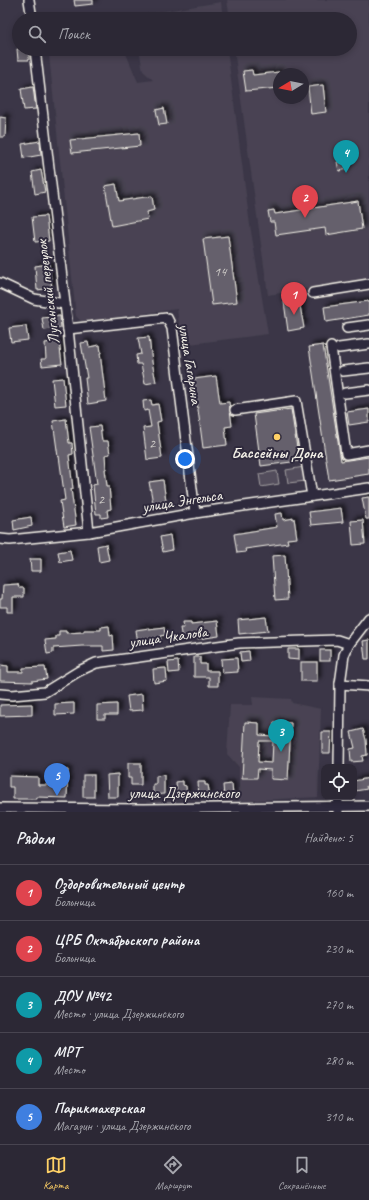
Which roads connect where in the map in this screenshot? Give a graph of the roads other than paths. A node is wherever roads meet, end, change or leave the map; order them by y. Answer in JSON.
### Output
{"nodes":[{"id":1,"x":29,"y":0,"type":"edge"},
{"id":2,"x":31,"y":12,"type":"edge"},
{"id":3,"x":36,"y":56,"type":"edge"},
{"id":4,"x":0,"y":283,"type":"edge"},
{"id":5,"x":369,"y":284,"type":"edge"},
{"id":6,"x":313,"y":293,"type":"dead end"},
{"id":7,"x":65,"y":304,"type":"junction"},
{"id":8,"x":369,"y":325,"type":"edge"},
{"id":9,"x":68,"y":328,"type":"junction"},
{"id":10,"x":347,"y":328,"type":"dead end"},
{"id":11,"x":369,"y":344,"type":"edge"},
{"id":12,"x":369,"y":368,"type":"edge"},
{"id":13,"x":342,"y":371,"type":"dead end"},
{"id":14,"x":369,"y":390,"type":"edge"},
{"id":15,"x":345,"y":393,"type":"dead end"},
{"id":16,"x":235,"y":410,"type":"dead end"},
{"id":17,"x":369,"y":450,"type":"edge"},
{"id":18,"x":369,"y":488,"type":"edge"},
{"id":19,"x":312,"y":496,"type":"junction"},
{"id":20,"x":195,"y":513,"type":"junction"},
{"id":21,"x":89,"y":532,"type":"junction"},
{"id":22,"x":0,"y":539,"type":"edge"},
{"id":23,"x":369,"y":618,"type":"edge"},
{"id":24,"x":366,"y":626,"type":"edge"},
{"id":25,"x":349,"y":644,"type":"junction"},
{"id":26,"x":340,"y":684,"type":"junction"},
{"id":27,"x":369,"y":686,"type":"edge"},
{"id":28,"x":0,"y":694,"type":"edge"},
{"id":29,"x":339,"y":764,"type":"edge"},
{"id":30,"x":369,"y":806,"type":"edge"},
{"id":31,"x":0,"y":808,"type":"edge"},
{"id":32,"x":338,"y":809,"type":"edge"},
{"id":33,"x":144,"y":811,"type":"edge"}],
"edges":[{"from":1,"to":2,"type":"street"},
{"from":3,"to":7,"type":"street","name":"Луганский переулок"},
{"from":4,"to":7,"type":"street"},
{"from":5,"to":6,"type":"street"},
{"from":7,"to":9,"type":"street","name":"Луганский переулок"},
{"from":8,"to":10,"type":"street"},
{"from":9,"to":20,"type":"street","name":"улица Гагарина"},
{"from":9,"to":21,"type":"street","name":"Луганский переулок"},
{"from":11,"to":17,"type":"street"},
{"from":12,"to":13,"type":"street"},
{"from":14,"to":15,"type":"street"},
{"from":16,"to":19,"type":"street"},
{"from":18,"to":19,"type":"street","name":"улица Энгельса"},
{"from":19,"to":20,"type":"street","name":"улица Энгельса"},
{"from":20,"to":21,"type":"street","name":"улица Энгельса"},
{"from":21,"to":22,"type":"street","name":"улица Энгельса"},
{"from":23,"to":24,"type":"street"},
{"from":24,"to":25,"type":"street"},
{"from":25,"to":26,"type":"street"},
{"from":25,"to":28,"type":"street","name":"улица Чкалова"},
{"from":26,"to":27,"type":"street"},
{"from":26,"to":29,"type":"street"},
{"from":30,"to":32,"type":"street","name":"улица Дзержинского"},
{"from":31,"to":33,"type":"street","name":"улица Дзержинского"},
{"from":32,"to":33,"type":"street","name":"улица Дзержинского"}]}
